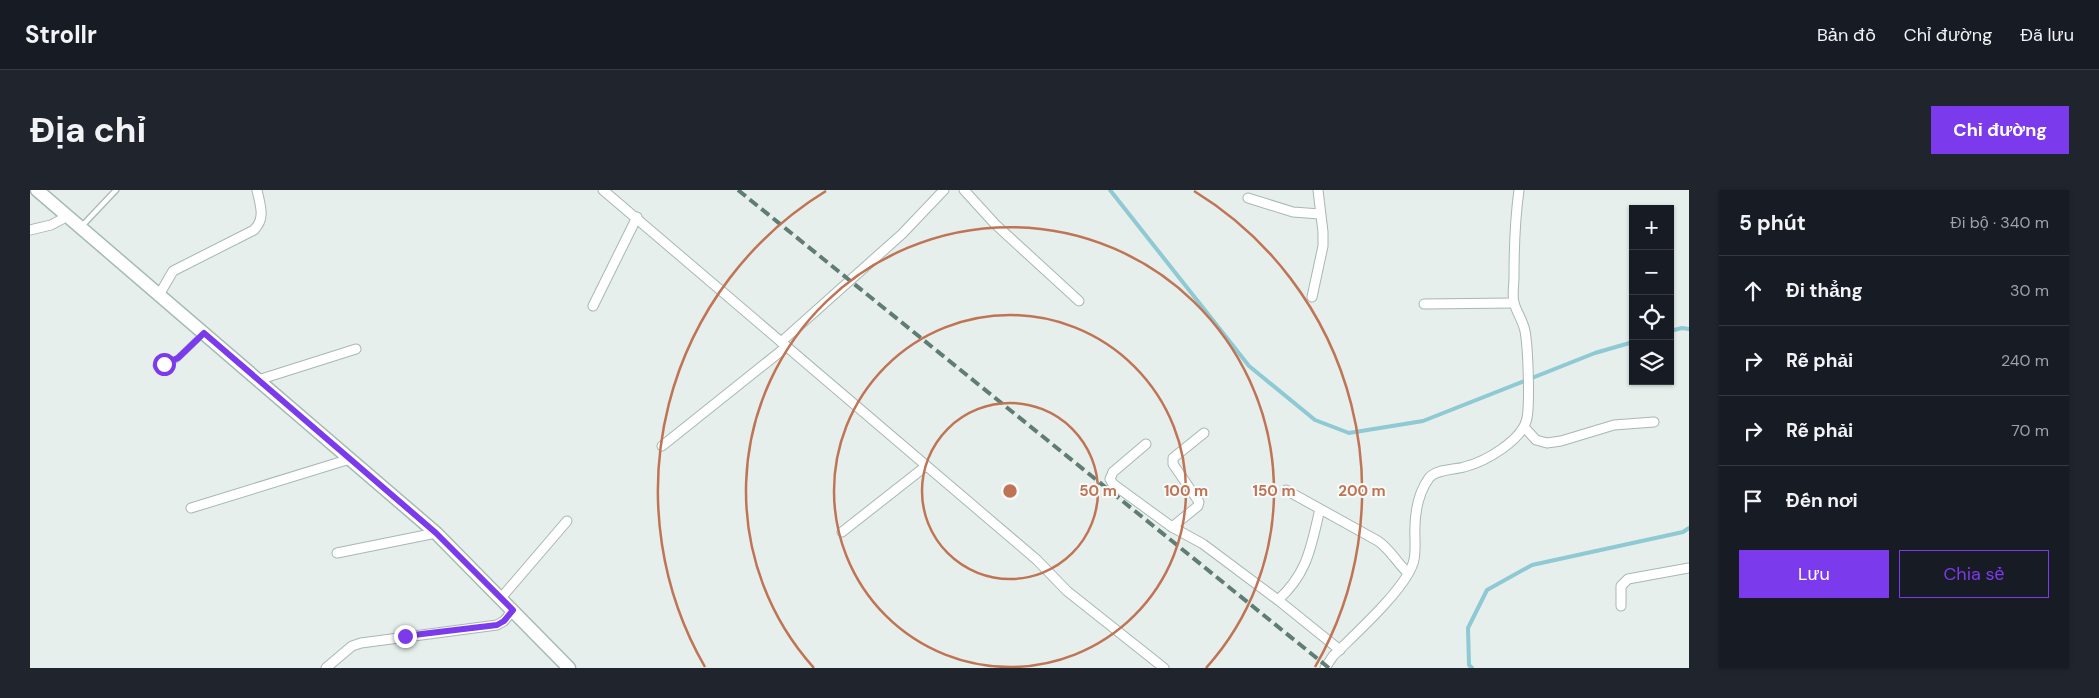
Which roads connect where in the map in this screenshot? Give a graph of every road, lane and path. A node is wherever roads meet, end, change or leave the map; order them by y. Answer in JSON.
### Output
{"nodes":[{"id":1,"x":37,"y":190,"type":"edge"},
{"id":2,"x":116,"y":190,"type":"edge"},
{"id":3,"x":258,"y":190,"type":"edge"},
{"id":4,"x":603,"y":190,"type":"edge"},
{"id":5,"x":944,"y":190,"type":"edge"},
{"id":6,"x":964,"y":190,"type":"edge"},
{"id":7,"x":1318,"y":190,"type":"edge"},
{"id":8,"x":1519,"y":190,"type":"edge"},
{"id":9,"x":1248,"y":198,"type":"dead end"},
{"id":10,"x":1320,"y":214,"type":"junction"},
{"id":11,"x":68,"y":216,"type":"junction"},
{"id":12,"x":636,"y":217,"type":"junction"},
{"id":13,"x":81,"y":228,"type":"junction"},
{"id":14,"x":30,"y":230,"type":"edge"},
{"id":15,"x":159,"y":295,"type":"junction"},
{"id":16,"x":1312,"y":297,"type":"dead end"},
{"id":17,"x":1080,"y":301,"type":"dead end"},
{"id":18,"x":1514,"y":303,"type":"junction"},
{"id":19,"x":1424,"y":304,"type":"dead end"},
{"id":20,"x":593,"y":306,"type":"dead end"},
{"id":21,"x":204,"y":333,"type":"junction"},
{"id":22,"x":784,"y":345,"type":"junction"},
{"id":23,"x":356,"y":349,"type":"dead end"},
{"id":24,"x":156,"y":366,"type":"dead end"},
{"id":25,"x":258,"y":380,"type":"junction"},
{"id":26,"x":1654,"y":422,"type":"dead end"},
{"id":27,"x":1525,"y":428,"type":"junction"},
{"id":28,"x":1204,"y":433,"type":"dead end"},
{"id":29,"x":1146,"y":444,"type":"dead end"},
{"id":30,"x":662,"y":446,"type":"dead end"},
{"id":31,"x":350,"y":459,"type":"junction"},
{"id":32,"x":926,"y":466,"type":"junction"},
{"id":33,"x":1286,"y":490,"type":"dead end"},
{"id":34,"x":191,"y":508,"type":"dead end"},
{"id":35,"x":1320,"y":509,"type":"junction"},
{"id":36,"x":567,"y":522,"type":"dead end"},
{"id":37,"x":1172,"y":527,"type":"junction"},
{"id":38,"x":842,"y":532,"type":"dead end"},
{"id":39,"x":436,"y":533,"type":"junction"},
{"id":40,"x":337,"y":553,"type":"dead end"},
{"id":41,"x":1689,"y":568,"type":"edge"},
{"id":42,"x":1408,"y":573,"type":"junction"},
{"id":43,"x":501,"y":598,"type":"junction"},
{"id":44,"x":1278,"y":600,"type":"junction"},
{"id":45,"x":1621,"y":606,"type":"dead end"},
{"id":46,"x":513,"y":610,"type":"junction"},
{"id":47,"x":1340,"y":650,"type":"junction"},
{"id":48,"x":326,"y":668,"type":"edge"},
{"id":49,"x":569,"y":668,"type":"edge"},
{"id":50,"x":1164,"y":668,"type":"edge"},
{"id":51,"x":1325,"y":668,"type":"edge"}],
"edges":[{"from":1,"to":11,"type":"street"},
{"from":2,"to":13,"type":"lane"},
{"from":3,"to":15,"type":"street"},
{"from":4,"to":12,"type":"street"},
{"from":5,"to":22,"type":"street"},
{"from":6,"to":17,"type":"street"},
{"from":7,"to":10,"type":"street"},
{"from":8,"to":18,"type":"street"},
{"from":9,"to":10,"type":"street"},
{"from":10,"to":16,"type":"street"},
{"from":11,"to":13,"type":"street"},
{"from":11,"to":14,"type":"street"},
{"from":12,"to":20,"type":"street"},
{"from":12,"to":22,"type":"street"},
{"from":13,"to":15,"type":"street"},
{"from":15,"to":21,"type":"street"},
{"from":18,"to":19,"type":"street"},
{"from":18,"to":27,"type":"street"},
{"from":21,"to":24,"type":"lane"},
{"from":21,"to":25,"type":"street"},
{"from":22,"to":30,"type":"street"},
{"from":22,"to":32,"type":"street"},
{"from":23,"to":25,"type":"street"},
{"from":25,"to":31,"type":"street"},
{"from":26,"to":27,"type":"street"},
{"from":27,"to":42,"type":"street"},
{"from":28,"to":37,"type":"street"},
{"from":29,"to":37,"type":"street"},
{"from":31,"to":34,"type":"street"},
{"from":31,"to":39,"type":"street"},
{"from":32,"to":38,"type":"street"},
{"from":32,"to":50,"type":"street"},
{"from":33,"to":35,"type":"street"},
{"from":35,"to":42,"type":"street"},
{"from":35,"to":44,"type":"street"},
{"from":36,"to":43,"type":"street"},
{"from":37,"to":44,"type":"street"},
{"from":39,"to":40,"type":"street"},
{"from":39,"to":43,"type":"street"},
{"from":41,"to":45,"type":"street"},
{"from":42,"to":47,"type":"street"},
{"from":43,"to":46,"type":"street"},
{"from":44,"to":47,"type":"street"},
{"from":46,"to":48,"type":"street"},
{"from":46,"to":49,"type":"street"},
{"from":47,"to":51,"type":"street"}]}
